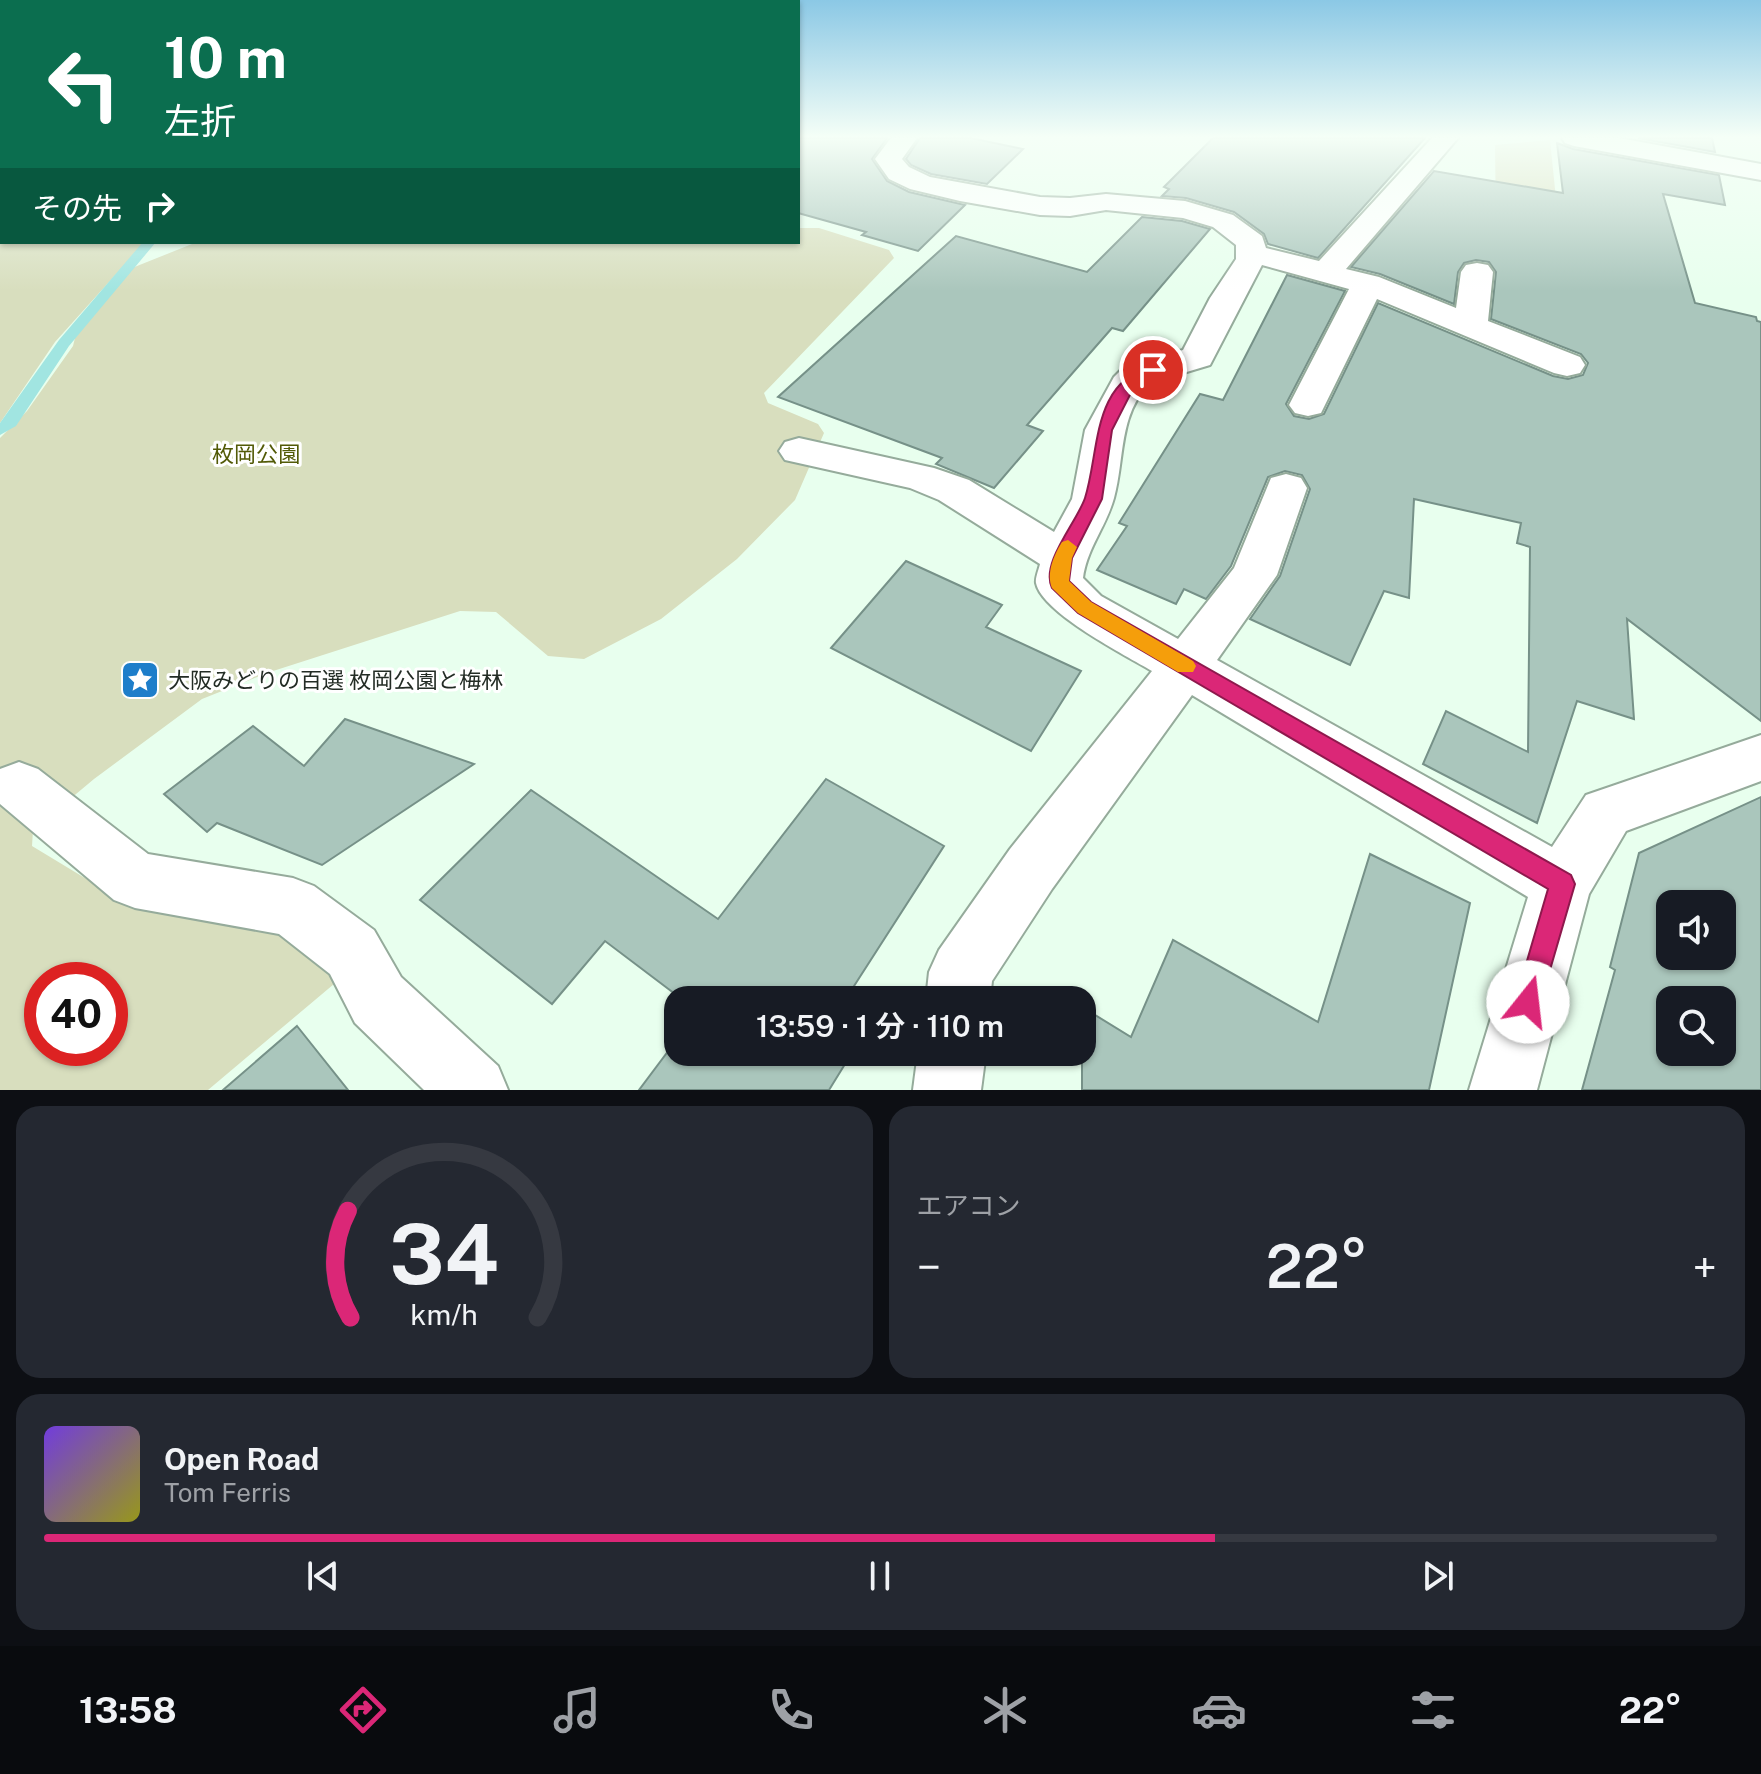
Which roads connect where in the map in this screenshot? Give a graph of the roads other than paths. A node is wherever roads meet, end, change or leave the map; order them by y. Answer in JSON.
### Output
{"nodes":[{"id":1,"x":944,"y":189,"type":"edge"},
{"id":2,"x":1400,"y":189,"type":"edge"},
{"id":3,"x":1251,"y":253,"type":"junction"},
{"id":4,"x":1327,"y":271,"type":"junction"},
{"id":5,"x":1477,"y":272,"type":"dead end"},
{"id":6,"x":1368,"y":284,"type":"junction"},
{"id":7,"x":1470,"y":326,"type":"junction"},
{"id":8,"x":1567,"y":365,"type":"dead end"},
{"id":9,"x":1308,"y":405,"type":"dead end"},
{"id":10,"x":799,"y":451,"type":"dead end"},
{"id":11,"x":1286,"y":488,"type":"dead end"},
{"id":12,"x":1063,"y":558,"type":"junction"},
{"id":13,"x":1184,"y":666,"type":"junction"},
{"id":14,"x":1761,"y":758,"type":"edge"},
{"id":15,"x":19,"y":786,"type":"dead end"},
{"id":16,"x":1562,"y":884,"type":"junction"},
{"id":17,"x":960,"y":986,"type":"edge"},
{"id":18,"x":950,"y":1066,"type":"edge"},
{"id":19,"x":474,"y":1090,"type":"edge"},
{"id":20,"x":947,"y":1090,"type":"edge"},
{"id":21,"x":1503,"y":1090,"type":"edge"}],
"edges":[{"from":1,"to":3,"type":"street"},
{"from":2,"to":4,"type":"street"},
{"from":3,"to":4,"type":"street"},
{"from":3,"to":12,"type":"street"},
{"from":4,"to":6,"type":"street"},
{"from":5,"to":7,"type":"street"},
{"from":6,"to":7,"type":"street"},
{"from":6,"to":9,"type":"street"},
{"from":7,"to":8,"type":"street"},
{"from":10,"to":12,"type":"street"},
{"from":11,"to":13,"type":"street"},
{"from":12,"to":13,"type":"street"},
{"from":13,"to":16,"type":"street"},
{"from":13,"to":17,"type":"street"},
{"from":14,"to":16,"type":"street"},
{"from":15,"to":19,"type":"street"},
{"from":16,"to":21,"type":"street"},
{"from":18,"to":20,"type":"street"}]}
